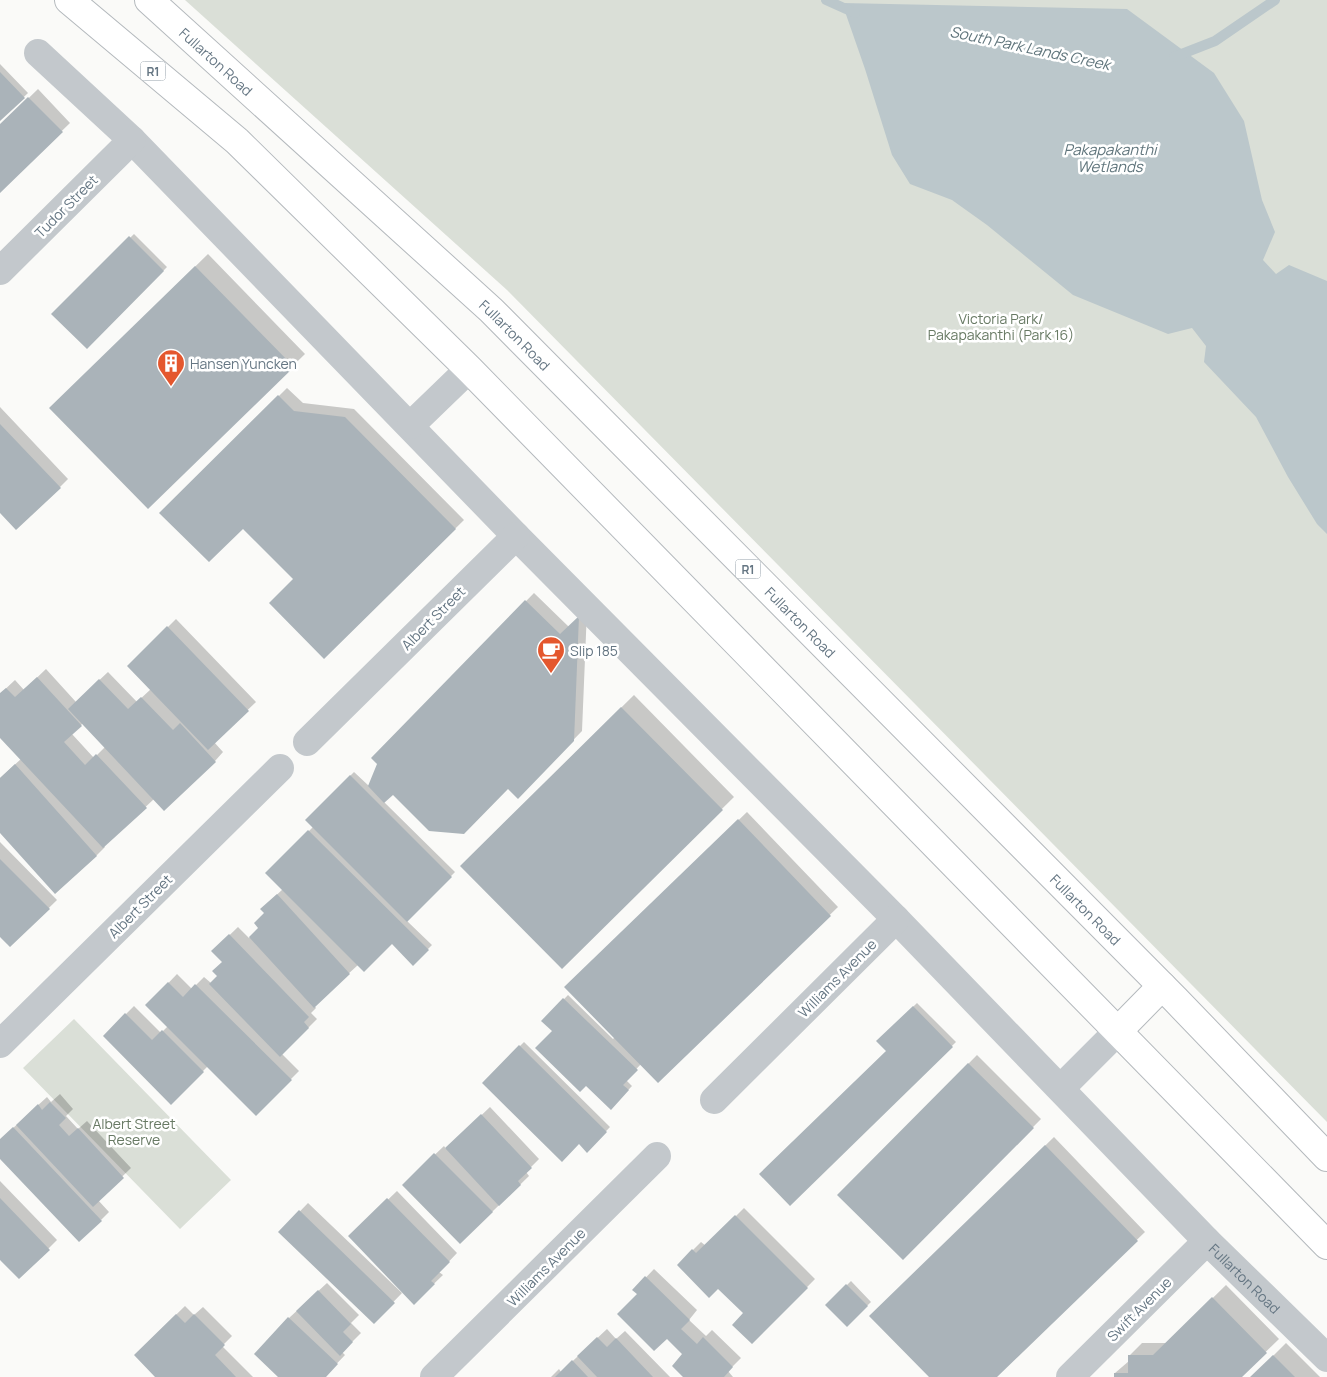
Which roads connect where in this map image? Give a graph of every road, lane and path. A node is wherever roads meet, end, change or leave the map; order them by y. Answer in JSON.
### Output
{"nodes":[{"id":1,"x":69,"y":0,"type":"edge"},
{"id":2,"x":149,"y":0,"type":"edge"},
{"id":3,"x":38,"y":53,"type":"dead end"},
{"id":4,"x":132,"y":140,"type":"junction"},
{"id":5,"x":0,"y":271,"type":"edge"},
{"id":6,"x":469,"y":369,"type":"junction"},
{"id":7,"x":410,"y":425,"type":"junction"},
{"id":8,"x":516,"y":536,"type":"junction"},
{"id":9,"x":307,"y":742,"type":"dead end"},
{"id":10,"x":280,"y":768,"type":"dead end"},
{"id":11,"x":896,"y":919,"type":"junction"},
{"id":12,"x":1162,"y":986,"type":"junction"},
{"id":13,"x":1118,"y":1032,"type":"junction"},
{"id":14,"x":0,"y":1044,"type":"edge"},
{"id":15,"x":1061,"y":1088,"type":"junction"},
{"id":16,"x":714,"y":1100,"type":"dead end"},
{"id":17,"x":657,"y":1156,"type":"dead end"},
{"id":18,"x":1327,"y":1157,"type":"edge"},
{"id":19,"x":1207,"y":1241,"type":"junction"},
{"id":20,"x":1327,"y":1244,"type":"edge"},
{"id":21,"x":1327,"y":1358,"type":"edge"},
{"id":22,"x":434,"y":1377,"type":"edge"},
{"id":23,"x":1070,"y":1377,"type":"edge"}],
"edges":[{"from":1,"to":6,"type":"highway","number":"R1"},
{"from":2,"to":12,"type":"highway","name":"Fullarton Road","number":"R1"},
{"from":3,"to":4,"type":"street","name":"Fullarton Road"},
{"from":4,"to":5,"type":"street","name":"Tudor Street"},
{"from":4,"to":7,"type":"street","name":"Fullarton Road"},
{"from":6,"to":7,"type":"street"},
{"from":6,"to":13,"type":"highway","number":"R1"},
{"from":7,"to":8,"type":"street","name":"Fullarton Road"},
{"from":8,"to":9,"type":"street","name":"Albert Street"},
{"from":8,"to":11,"type":"street","name":"Fullarton Road"},
{"from":10,"to":14,"type":"street","name":"Albert Street"},
{"from":11,"to":15,"type":"street","name":"Fullarton Road"},
{"from":11,"to":16,"type":"street","name":"Williams Avenue"},
{"from":12,"to":13,"type":"highway"},
{"from":12,"to":18,"type":"highway","name":"Fullarton Road","number":"R1"},
{"from":13,"to":15,"type":"street"},
{"from":13,"to":20,"type":"highway","number":"R1"},
{"from":15,"to":19,"type":"street","name":"Fullarton Road"},
{"from":17,"to":22,"type":"street","name":"Williams Avenue"},
{"from":19,"to":21,"type":"street","name":"Fullarton Road"},
{"from":19,"to":23,"type":"street","name":"Swift Avenue"}]}
